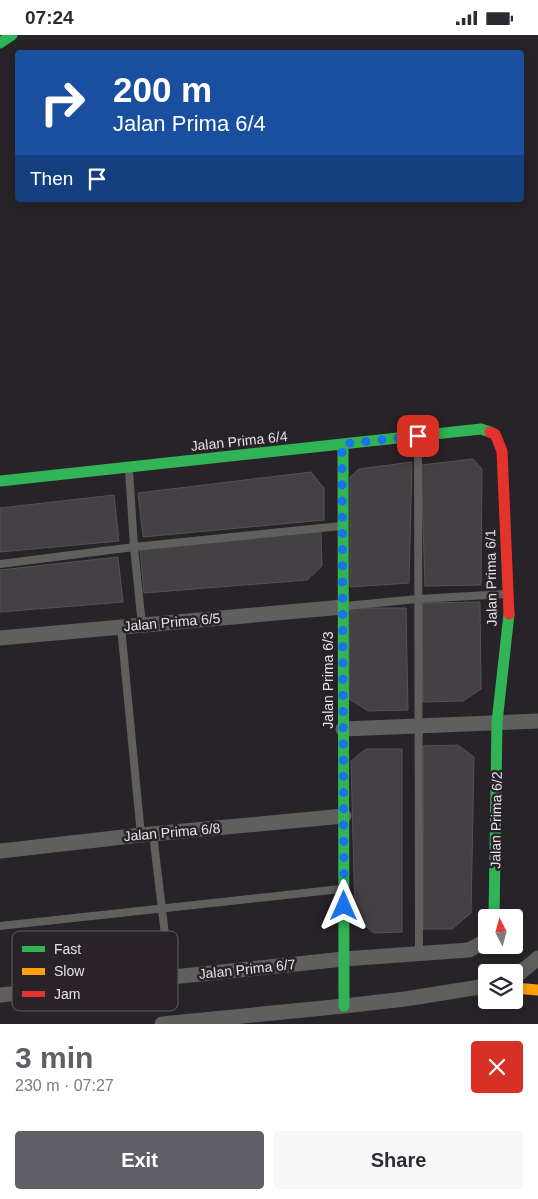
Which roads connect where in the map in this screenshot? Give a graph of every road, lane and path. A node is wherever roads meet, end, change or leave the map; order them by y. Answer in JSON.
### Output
{"nodes":[{"id":1,"x":12,"y":35,"type":"edge"},
{"id":2,"x":0,"y":43,"type":"edge"},
{"id":3,"x":495,"y":434,"type":"joint"},
{"id":4,"x":418,"y":436,"type":"junction"},
{"id":5,"x":342,"y":444,"type":"junction"},
{"id":6,"x":129,"y":468,"type":"junction"},
{"id":7,"x":0,"y":481,"type":"edge"},
{"id":8,"x":343,"y":525,"type":"junction"},
{"id":9,"x":134,"y":547,"type":"junction"},
{"id":10,"x":0,"y":564,"type":"edge"},
{"id":11,"x":508,"y":594,"type":"junction"},
{"id":12,"x":418,"y":599,"type":"junction"},
{"id":13,"x":343,"y":607,"type":"junction"},
{"id":14,"x":142,"y":625,"type":"junction"},
{"id":15,"x":121,"y":627,"type":"junction"},
{"id":16,"x":0,"y":638,"type":"edge"},
{"id":17,"x":538,"y":721,"type":"edge"},
{"id":18,"x":498,"y":722,"type":"junction"},
{"id":19,"x":419,"y":725,"type":"junction"},
{"id":20,"x":343,"y":729,"type":"junction"},
{"id":21,"x":344,"y":816,"type":"junction"},
{"id":22,"x":147,"y":835,"type":"junction"},
{"id":23,"x":0,"y":851,"type":"edge"},
{"id":24,"x":344,"y":889,"type":"junction"},
{"id":25,"x":161,"y":908,"type":"junction"},
{"id":26,"x":494,"y":909,"type":"edge"},
{"id":27,"x":0,"y":925,"type":"edge"},
{"id":28,"x":164,"y":931,"type":"edge"},
{"id":29,"x":478,"y":945,"type":"edge"},
{"id":30,"x":419,"y":953,"type":"junction"},
{"id":31,"x":538,"y":958,"type":"edge"},
{"id":32,"x":344,"y":959,"type":"junction"},
{"id":33,"x":538,"y":971,"type":"edge"},
{"id":34,"x":523,"y":972,"type":"edge"},
{"id":35,"x":178,"y":976,"type":"edge"},
{"id":36,"x":523,"y":977,"type":"edge"},
{"id":37,"x":523,"y":983,"type":"edge"},
{"id":38,"x":478,"y":987,"type":"edge"},
{"id":39,"x":538,"y":990,"type":"edge"},
{"id":40,"x":344,"y":1006,"type":"junction"},
{"id":41,"x":162,"y":1024,"type":"edge"}],
"edges":[{"from":1,"to":2,"type":"main road"},
{"from":3,"to":4,"type":"main road","name":"Jalan Prima 6/4"},
{"from":3,"to":11,"type":"main road","name":"Jalan Prima 6/1"},
{"from":4,"to":5,"type":"main road","name":"Jalan Prima 6/4"},
{"from":4,"to":12,"type":"lane"},
{"from":5,"to":6,"type":"main road","name":"Jalan Prima 6/4"},
{"from":5,"to":8,"type":"main road","name":"Jalan Prima 6/3"},
{"from":6,"to":7,"type":"main road","name":"Jalan Prima 6/4"},
{"from":6,"to":9,"type":"lane"},
{"from":8,"to":9,"type":"lane"},
{"from":8,"to":13,"type":"main road","name":"Jalan Prima 6/3"},
{"from":9,"to":10,"type":"lane"},
{"from":9,"to":14,"type":"lane"},
{"from":11,"to":12,"type":"lane"},
{"from":11,"to":18,"type":"main road","name":"Jalan Prima 6/1"},
{"from":12,"to":13,"type":"lane"},
{"from":12,"to":19,"type":"lane"},
{"from":13,"to":14,"type":"street","name":"Jalan Prima 6/5"},
{"from":13,"to":20,"type":"main road","name":"Jalan Prima 6/3"},
{"from":14,"to":15,"type":"street","name":"Jalan Prima 6/5"},
{"from":15,"to":16,"type":"street","name":"Jalan Prima 6/5"},
{"from":15,"to":22,"type":"lane"},
{"from":17,"to":18,"type":"street"},
{"from":18,"to":19,"type":"street"},
{"from":18,"to":26,"type":"main road","name":"Jalan Prima 6/2"},
{"from":19,"to":20,"type":"street"},
{"from":19,"to":30,"type":"lane"},
{"from":20,"to":21,"type":"main road","name":"Jalan Prima 6/3"},
{"from":21,"to":22,"type":"street","name":"Jalan Prima 6/8"},
{"from":21,"to":24,"type":"main road","name":"Jalan Prima 6/3"},
{"from":22,"to":23,"type":"street","name":"Jalan Prima 6/8"},
{"from":22,"to":25,"type":"lane"},
{"from":24,"to":25,"type":"lane"},
{"from":24,"to":32,"type":"main road","name":"Jalan Prima 6/3"},
{"from":25,"to":27,"type":"lane"},
{"from":25,"to":28,"type":"lane"},
{"from":29,"to":30,"type":"street"},
{"from":30,"to":32,"type":"street"},
{"from":31,"to":34,"type":"street"},
{"from":32,"to":35,"type":"street","name":"Jalan Prima 6/7"},
{"from":32,"to":40,"type":"main road","name":"Jalan Prima 6/3"},
{"from":33,"to":36,"type":"street"},
{"from":37,"to":39,"type":"main road"},
{"from":38,"to":40,"type":"street"},
{"from":40,"to":41,"type":"street"}]}
